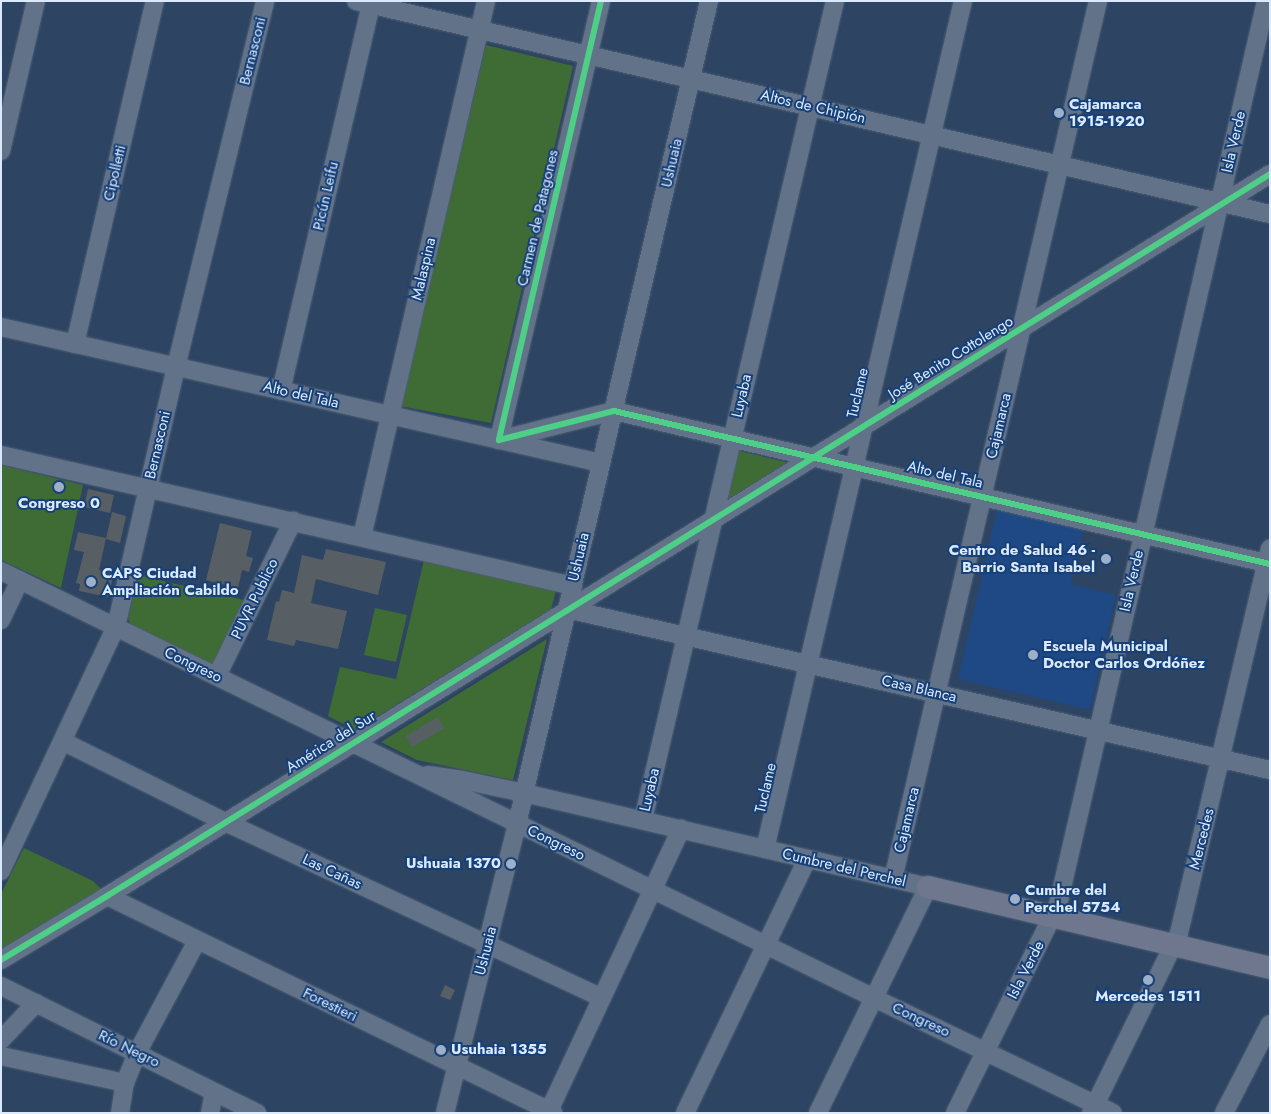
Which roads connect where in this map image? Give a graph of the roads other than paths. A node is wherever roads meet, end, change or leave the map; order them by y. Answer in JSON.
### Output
{"nodes":[{"id":1,"x":36,"y":1,"type":"edge"},
{"id":2,"x":154,"y":1,"type":"edge"},
{"id":3,"x":265,"y":1,"type":"edge"},
{"id":4,"x":486,"y":1,"type":"edge"},
{"id":5,"x":601,"y":1,"type":"edge"},
{"id":6,"x":710,"y":1,"type":"edge"},
{"id":7,"x":835,"y":1,"type":"edge"},
{"id":8,"x":963,"y":1,"type":"edge"},
{"id":9,"x":1098,"y":1,"type":"edge"},
{"id":10,"x":1266,"y":1,"type":"edge"},
{"id":11,"x":366,"y":2,"type":"edge"},
{"id":12,"x":480,"y":30,"type":"junction"},
{"id":13,"x":588,"y":55,"type":"junction"},
{"id":14,"x":691,"y":78,"type":"junction"},
{"id":15,"x":810,"y":106,"type":"junction"},
{"id":16,"x":931,"y":135,"type":"junction"},
{"id":17,"x":1,"y":151,"type":"edge"},
{"id":18,"x":1060,"y":165,"type":"junction"},
{"id":19,"x":1270,"y":174,"type":"edge"},
{"id":20,"x":1220,"y":203,"type":"junction"},
{"id":21,"x":1270,"y":214,"type":"edge"},
{"id":22,"x":1,"y":327,"type":"edge"},
{"id":23,"x":1022,"y":329,"type":"junction"},
{"id":24,"x":74,"y":344,"type":"junction"},
{"id":25,"x":176,"y":367,"type":"junction"},
{"id":26,"x":281,"y":391,"type":"junction"},
{"id":27,"x":614,"y":411,"type":"junction"},
{"id":28,"x":390,"y":415,"type":"junction"},
{"id":29,"x":863,"y":427,"type":"junction"},
{"id":30,"x":732,"y":439,"type":"junction"},
{"id":31,"x":499,"y":440,"type":"junction"},
{"id":32,"x":1,"y":454,"type":"edge"},
{"id":33,"x":813,"y":458,"type":"junction"},
{"id":34,"x":601,"y":463,"type":"junction"},
{"id":35,"x":854,"y":467,"type":"junction"},
{"id":36,"x":148,"y":489,"type":"junction"},
{"id":37,"x":982,"y":497,"type":"junction"},
{"id":38,"x":712,"y":520,"type":"junction"},
{"id":39,"x":293,"y":521,"type":"junction"},
{"id":40,"x":1143,"y":534,"type":"junction"},
{"id":41,"x":362,"y":537,"type":"junction"},
{"id":42,"x":1269,"y":559,"type":"edge"},
{"id":43,"x":1,"y":571,"type":"edge"},
{"id":44,"x":20,"y":580,"type":"junction"},
{"id":45,"x":573,"y":586,"type":"junction"},
{"id":46,"x":567,"y":609,"type":"junction"},
{"id":47,"x":1,"y":620,"type":"edge"},
{"id":48,"x":116,"y":627,"type":"junction"},
{"id":49,"x":686,"y":636,"type":"junction"},
{"id":50,"x":808,"y":664,"type":"junction"},
{"id":51,"x":216,"y":676,"type":"junction"},
{"id":52,"x":936,"y":693,"type":"junction"},
{"id":53,"x":1098,"y":730,"type":"junction"},
{"id":54,"x":64,"y":742,"type":"junction"},
{"id":55,"x":353,"y":743,"type":"junction"},
{"id":56,"x":1222,"y":759,"type":"junction"},
{"id":57,"x":1270,"y":770,"type":"edge"},
{"id":58,"x":417,"y":774,"type":"junction"},
{"id":59,"x":524,"y":793,"type":"junction"},
{"id":60,"x":643,"y":820,"type":"junction"},
{"id":61,"x":225,"y":822,"type":"junction"},
{"id":62,"x":517,"y":824,"type":"junction"},
{"id":63,"x":681,"y":829,"type":"junction"},
{"id":64,"x":765,"y":849,"type":"junction"},
{"id":65,"x":807,"y":859,"type":"junction"},
{"id":66,"x":1,"y":871,"type":"edge"},
{"id":67,"x":893,"y":879,"type":"junction"},
{"id":68,"x":928,"y":887,"type":"junction"},
{"id":69,"x":653,"y":890,"type":"junction"},
{"id":70,"x":108,"y":896,"type":"junction"},
{"id":71,"x":1052,"y":917,"type":"junction"},
{"id":72,"x":197,"y":941,"type":"junction"},
{"id":73,"x":487,"y":945,"type":"junction"},
{"id":74,"x":766,"y":945,"type":"junction"},
{"id":75,"x":1175,"y":945,"type":"junction"},
{"id":76,"x":1,"y":960,"type":"edge"},
{"id":77,"x":1270,"y":968,"type":"edge"},
{"id":78,"x":1,"y":986,"type":"edge"},
{"id":79,"x":602,"y":998,"type":"junction"},
{"id":80,"x":874,"y":998,"type":"junction"},
{"id":81,"x":36,"y":1003,"type":"junction"},
{"id":82,"x":1270,"y":1024,"type":"edge"},
{"id":83,"x":1,"y":1040,"type":"edge"},
{"id":84,"x":986,"y":1050,"type":"junction"},
{"id":85,"x":137,"y":1054,"type":"junction"},
{"id":86,"x":1,"y":1056,"type":"edge"},
{"id":87,"x":457,"y":1066,"type":"junction"},
{"id":88,"x":125,"y":1083,"type":"junction"},
{"id":89,"x":214,"y":1092,"type":"junction"},
{"id":90,"x":1093,"y":1109,"type":"edge"},
{"id":91,"x":550,"y":1112,"type":"edge"},
{"id":92,"x":120,"y":1113,"type":"edge"},
{"id":93,"x":210,"y":1113,"type":"edge"},
{"id":94,"x":257,"y":1113,"type":"edge"},
{"id":95,"x":445,"y":1113,"type":"edge"},
{"id":96,"x":685,"y":1113,"type":"edge"},
{"id":97,"x":818,"y":1113,"type":"edge"},
{"id":98,"x":955,"y":1113,"type":"edge"},
{"id":99,"x":1113,"y":1113,"type":"edge"},
{"id":100,"x":1224,"y":1113,"type":"edge"}],
"edges":[{"from":1,"to":17,"type":"street"},
{"from":2,"to":24,"type":"street","name":"Cipolletti"},
{"from":3,"to":25,"type":"street","name":"Bernasconi"},
{"from":4,"to":12,"type":"street","name":"Malaspina"},
{"from":5,"to":13,"type":"street","name":"Carmen de Patagones"},
{"from":6,"to":14,"type":"street","name":"Ushuaia"},
{"from":7,"to":15,"type":"street","name":"Luyaba"},
{"from":8,"to":16,"type":"street","name":"Tuclame"},
{"from":9,"to":18,"type":"street","name":"Cajamarca"},
{"from":10,"to":20,"type":"street","name":"Isla Verde"},
{"from":11,"to":12,"type":"street","name":"Altos de Chipión"},
{"from":11,"to":26,"type":"street","name":"Picún Leifu"},
{"from":12,"to":13,"type":"street","name":"Altos de Chipión"},
{"from":12,"to":28,"type":"street","name":"Malaspina"},
{"from":13,"to":14,"type":"street","name":"Altos de Chipión"},
{"from":13,"to":31,"type":"street","name":"Carmen de Patagones"},
{"from":14,"to":15,"type":"street","name":"Altos de Chipión"},
{"from":14,"to":27,"type":"street","name":"Ushuaia"},
{"from":15,"to":16,"type":"street","name":"Altos de Chipión"},
{"from":15,"to":30,"type":"street","name":"Luyaba"},
{"from":16,"to":18,"type":"street","name":"Altos de Chipión"},
{"from":16,"to":29,"type":"street","name":"Tuclame"},
{"from":18,"to":20,"type":"street","name":"Altos de Chipión"},
{"from":18,"to":23,"type":"street","name":"Cajamarca"},
{"from":19,"to":20,"type":"street","name":"José Benito Cottolengo"},
{"from":20,"to":21,"type":"street","name":"Altos de Chipión"},
{"from":20,"to":23,"type":"street","name":"José Benito Cottolengo"},
{"from":20,"to":40,"type":"street","name":"Isla Verde"},
{"from":22,"to":24,"type":"street","name":"Alto del Tala"},
{"from":23,"to":29,"type":"street","name":"José Benito Cottolengo"},
{"from":23,"to":37,"type":"street","name":"Cajamarca"},
{"from":24,"to":25,"type":"street","name":"Alto del Tala"},
{"from":25,"to":26,"type":"street","name":"Alto del Tala"},
{"from":25,"to":36,"type":"street","name":"Bernasconi"},
{"from":26,"to":28,"type":"street","name":"Alto del Tala"},
{"from":27,"to":30,"type":"street","name":"Alto del Tala"},
{"from":27,"to":31,"type":"street"},
{"from":27,"to":34,"type":"street","name":"Ushuaia"},
{"from":28,"to":31,"type":"street","name":"Alto del Tala"},
{"from":28,"to":41,"type":"street","name":"Malaspina"},
{"from":29,"to":33,"type":"street","name":"José Benito Cottolengo"},
{"from":29,"to":35,"type":"street","name":"Tuclame"},
{"from":30,"to":33,"type":"street","name":"Alto del Tala"},
{"from":30,"to":38,"type":"street","name":"Luyaba"},
{"from":31,"to":34,"type":"street","name":"Alto del Tala"},
{"from":32,"to":36,"type":"street"},
{"from":33,"to":35,"type":"street","name":"Alto del Tala"},
{"from":33,"to":38,"type":"street","name":"José Benito Cottolengo"},
{"from":34,"to":45,"type":"street","name":"Ushuaia"},
{"from":35,"to":37,"type":"street","name":"Alto del Tala"},
{"from":35,"to":50,"type":"street","name":"Tuclame"},
{"from":36,"to":39,"type":"street"},
{"from":36,"to":48,"type":"street","name":"Bernasconi"},
{"from":37,"to":40,"type":"street","name":"Alto del Tala"},
{"from":37,"to":52,"type":"street","name":"Cajamarca"},
{"from":38,"to":46,"type":"street","name":"José Benito Cottolengo"},
{"from":38,"to":49,"type":"street","name":"Luyaba"},
{"from":39,"to":41,"type":"street"},
{"from":39,"to":51,"type":"street","name":"PUVR Publico"},
{"from":40,"to":42,"type":"street","name":"Alto del Tala"},
{"from":40,"to":53,"type":"street","name":"Isla Verde"},
{"from":41,"to":45,"type":"street"},
{"from":42,"to":56,"type":"street","name":"Mercedes"},
{"from":43,"to":44,"type":"street","name":"Congreso"},
{"from":44,"to":47,"type":"street"},
{"from":44,"to":48,"type":"street","name":"Congreso"},
{"from":45,"to":46,"type":"street","name":"Ushuaia"},
{"from":46,"to":49,"type":"street","name":"Casa Blanca"},
{"from":46,"to":55,"type":"street","name":"América del Sur"},
{"from":46,"to":59,"type":"street","name":"Ushuaia"},
{"from":48,"to":51,"type":"street","name":"Congreso"},
{"from":48,"to":54,"type":"street","name":"Bernasconi"},
{"from":49,"to":50,"type":"street","name":"Casa Blanca"},
{"from":49,"to":60,"type":"street","name":"Luyaba"},
{"from":50,"to":52,"type":"street","name":"Casa Blanca"},
{"from":50,"to":64,"type":"street","name":"Tuclame"},
{"from":51,"to":55,"type":"street","name":"Congreso"},
{"from":52,"to":53,"type":"street","name":"Casa Blanca"},
{"from":52,"to":67,"type":"street","name":"Cajamarca"},
{"from":53,"to":56,"type":"street","name":"Casa Blanca"},
{"from":53,"to":71,"type":"street","name":"Isla Verde"},
{"from":54,"to":61,"type":"street","name":"Las Cañas"},
{"from":54,"to":66,"type":"street","name":"Bernasconi"},
{"from":55,"to":58,"type":"street","name":"Congreso"},
{"from":55,"to":61,"type":"street","name":"América del Sur"},
{"from":56,"to":57,"type":"street","name":"Casa Blanca"},
{"from":56,"to":75,"type":"street","name":"Mercedes"},
{"from":58,"to":59,"type":"street","name":"Cumbre del Perchel"},
{"from":58,"to":62,"type":"street","name":"Congreso"},
{"from":59,"to":60,"type":"street","name":"Cumbre del Perchel"},
{"from":59,"to":62,"type":"street","name":"Ushuaia"},
{"from":60,"to":63,"type":"street","name":"Cumbre del Perchel"},
{"from":61,"to":70,"type":"street","name":"América del Sur"},
{"from":61,"to":73,"type":"street","name":"Las Cañas"},
{"from":62,"to":69,"type":"street","name":"Congreso"},
{"from":62,"to":73,"type":"street","name":"Ushuaia"},
{"from":63,"to":64,"type":"street","name":"Cumbre del Perchel"},
{"from":63,"to":69,"type":"street"},
{"from":64,"to":65,"type":"street","name":"Cumbre del Perchel"},
{"from":65,"to":67,"type":"street","name":"Cumbre del Perchel"},
{"from":65,"to":74,"type":"street"},
{"from":67,"to":68,"type":"street","name":"Cumbre del Perchel"},
{"from":68,"to":71,"type":"main road","name":"Cumbre del Perchel"},
{"from":68,"to":80,"type":"street"},
{"from":69,"to":74,"type":"street","name":"Congreso"},
{"from":69,"to":79,"type":"street"},
{"from":70,"to":72,"type":"street","name":"Forestieri"},
{"from":70,"to":76,"type":"street","name":"América del Sur"},
{"from":71,"to":75,"type":"main road","name":"Cumbre del Perchel"},
{"from":71,"to":84,"type":"street","name":"Isla Verde"},
{"from":72,"to":85,"type":"street"},
{"from":72,"to":87,"type":"street","name":"Forestieri"},
{"from":73,"to":79,"type":"street","name":"Las Cañas"},
{"from":73,"to":87,"type":"street","name":"Ushuaia"},
{"from":74,"to":80,"type":"street","name":"Congreso"},
{"from":74,"to":96,"type":"street"},
{"from":75,"to":77,"type":"main road","name":"Cumbre del Perchel"},
{"from":75,"to":90,"type":"street","name":"Mercedes"},
{"from":78,"to":81,"type":"street","name":"Río Negro"},
{"from":79,"to":91,"type":"street"},
{"from":80,"to":84,"type":"street","name":"Congreso"},
{"from":80,"to":97,"type":"street"},
{"from":81,"to":83,"type":"street"},
{"from":81,"to":85,"type":"street","name":"Río Negro"},
{"from":82,"to":100,"type":"street"},
{"from":84,"to":90,"type":"street","name":"Congreso"},
{"from":84,"to":98,"type":"street","name":"Isla Verde"},
{"from":85,"to":88,"type":"street"},
{"from":85,"to":89,"type":"street","name":"Río Negro"},
{"from":86,"to":88,"type":"street"},
{"from":87,"to":91,"type":"street","name":"Forestieri"},
{"from":87,"to":95,"type":"street","name":"Ushuaia"},
{"from":88,"to":92,"type":"street"},
{"from":89,"to":93,"type":"street"},
{"from":89,"to":94,"type":"street","name":"Río Negro"},
{"from":90,"to":99,"type":"street","name":"Congreso"}]}
